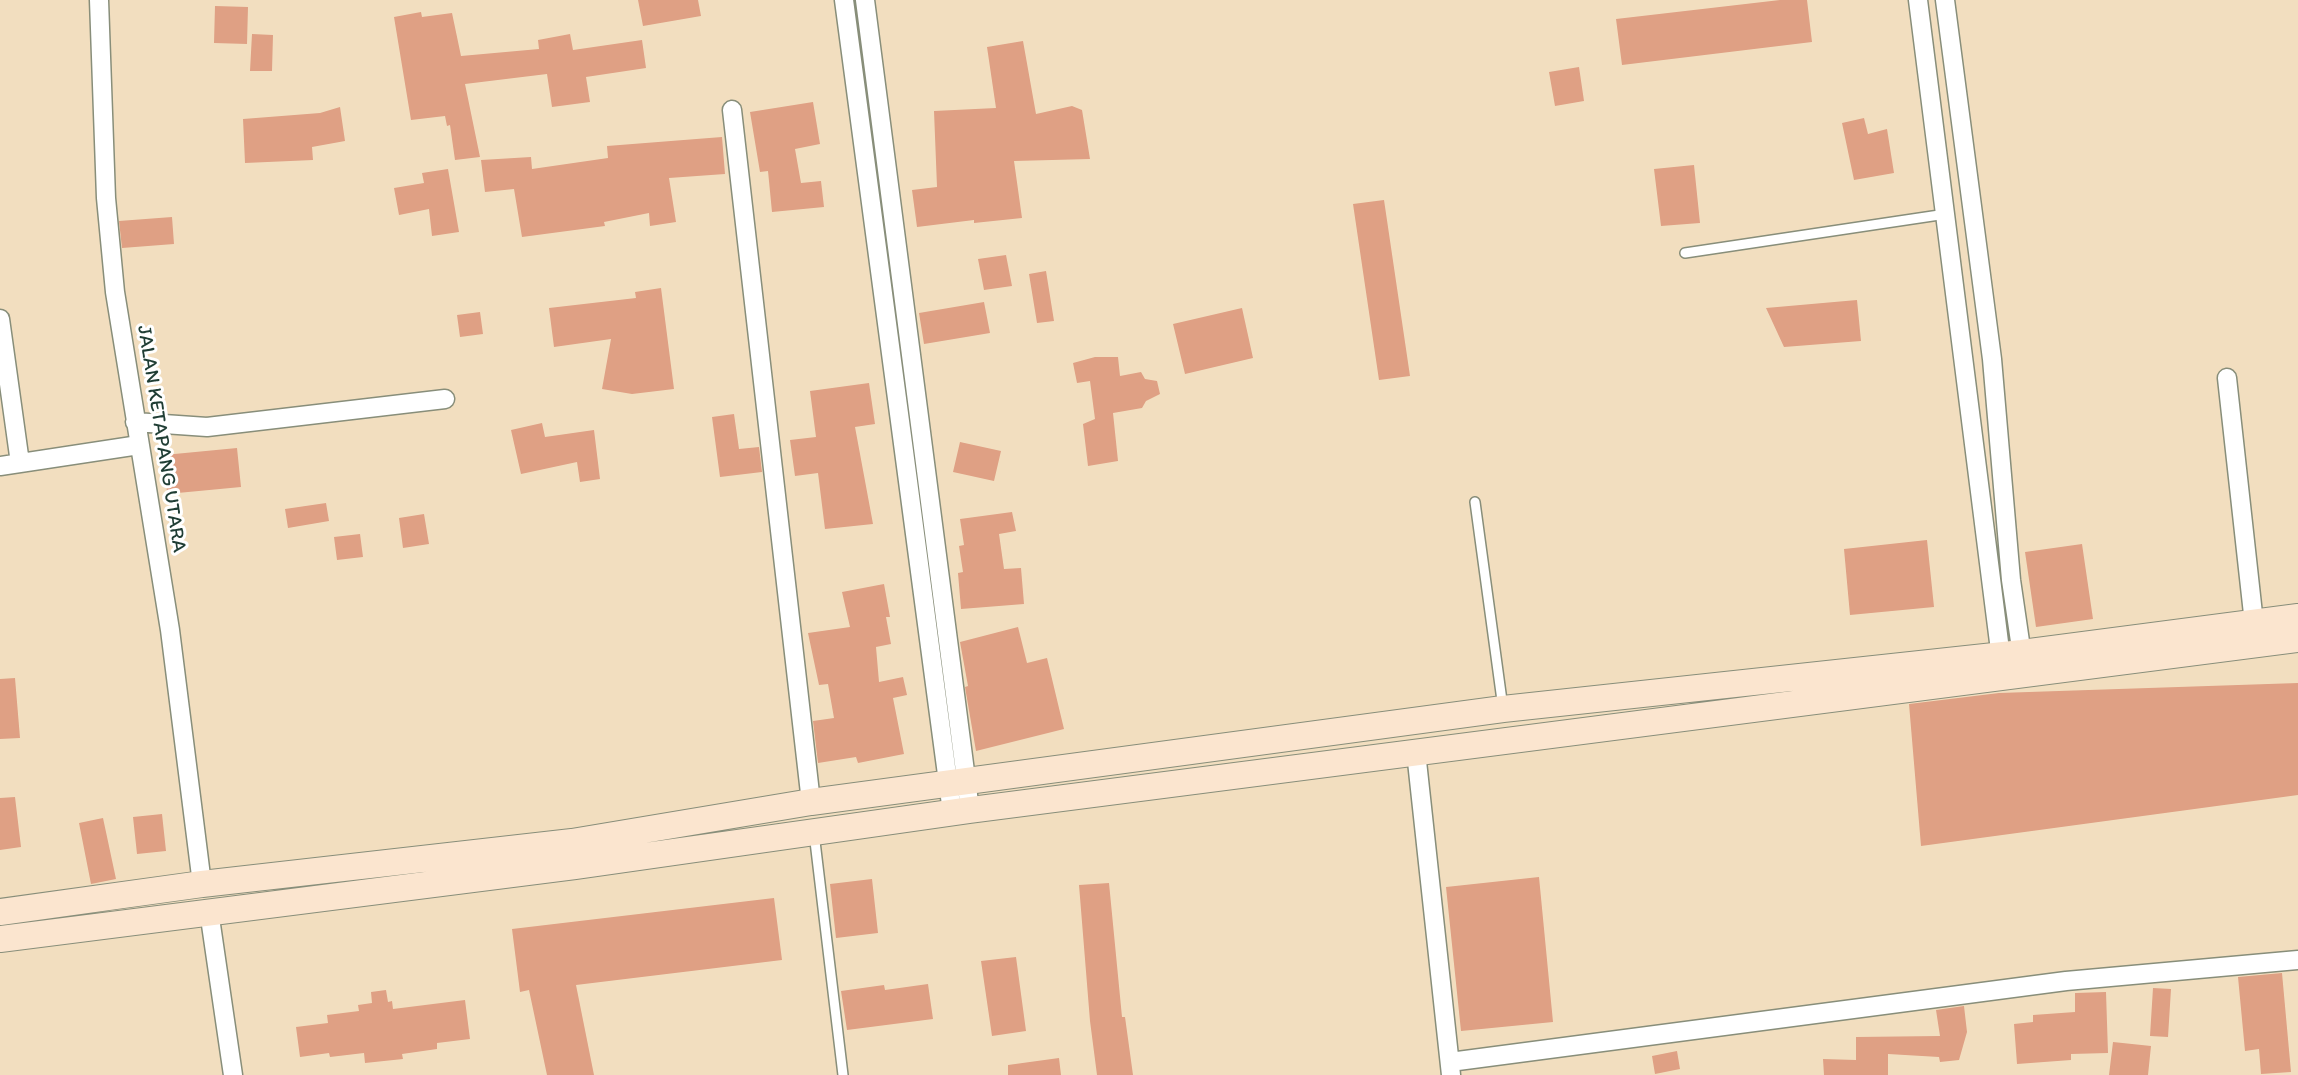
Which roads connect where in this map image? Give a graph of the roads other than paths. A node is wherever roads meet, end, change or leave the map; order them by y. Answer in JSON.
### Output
{"nodes":[{"id":1,"x":99,"y":0,"type":"edge"},
{"id":2,"x":844,"y":0,"type":"edge"},
{"id":3,"x":866,"y":0,"type":"edge"},
{"id":4,"x":1918,"y":0,"type":"edge"},
{"id":5,"x":1945,"y":0,"type":"edge"},
{"id":6,"x":872,"y":54,"type":"junction"},
{"id":7,"x":851,"y":57,"type":"junction"},
{"id":8,"x":732,"y":110,"type":"dead end"},
{"id":9,"x":1946,"y":214,"type":"junction"},
{"id":10,"x":1685,"y":253,"type":"dead end"},
{"id":11,"x":0,"y":319,"type":"edge"},
{"id":12,"x":2227,"y":378,"type":"dead end"},
{"id":13,"x":445,"y":399,"type":"dead end"},
{"id":14,"x":135,"y":422,"type":"junction"},
{"id":15,"x":139,"y":445,"type":"junction"},
{"id":16,"x":20,"y":463,"type":"junction"},
{"id":17,"x":0,"y":466,"type":"edge"},
{"id":18,"x":1475,"y":502,"type":"dead end"},
{"id":19,"x":2298,"y":616,"type":"edge"},
{"id":20,"x":2254,"y":623,"type":"junction"},
{"id":21,"x":2298,"y":639,"type":"edge"},
{"id":22,"x":2012,"y":665,"type":"junction"},
{"id":23,"x":1503,"y":709,"type":"junction"},
{"id":24,"x":1416,"y":752,"type":"junction"},
{"id":25,"x":957,"y":782,"type":"junction"},
{"id":26,"x":811,"y":802,"type":"junction"},
{"id":27,"x":961,"y":811,"type":"junction"},
{"id":28,"x":814,"y":833,"type":"junction"},
{"id":29,"x":574,"y":854,"type":"junction"},
{"id":30,"x":202,"y":884,"type":"junction"},
{"id":31,"x":209,"y":911,"type":"junction"},
{"id":32,"x":0,"y":912,"type":"edge"},
{"id":33,"x":0,"y":939,"type":"edge"},
{"id":34,"x":2298,"y":960,"type":"edge"},
{"id":35,"x":1450,"y":1068,"type":"edge"},
{"id":36,"x":233,"y":1075,"type":"edge"},
{"id":37,"x":843,"y":1075,"type":"edge"}],
"edges":[{"from":1,"to":14,"type":"street","name":"JALAN KETAPANG UTARA"},
{"from":2,"to":7,"type":"street"},
{"from":3,"to":6,"type":"street"},
{"from":4,"to":9,"type":"street"},
{"from":5,"to":22,"type":"street"},
{"from":6,"to":7,"type":"street"},
{"from":6,"to":25,"type":"street"},
{"from":7,"to":25,"type":"street"},
{"from":8,"to":26,"type":"street"},
{"from":9,"to":10,"type":"lane"},
{"from":9,"to":22,"type":"street"},
{"from":11,"to":16,"type":"street"},
{"from":12,"to":20,"type":"street"},
{"from":13,"to":14,"type":"street"},
{"from":14,"to":15,"type":"street","name":"JALAN KETAPANG UTARA"},
{"from":15,"to":16,"type":"street"},
{"from":15,"to":30,"type":"street","name":"JALAN KETAPANG UTARA"},
{"from":16,"to":17,"type":"street"},
{"from":18,"to":23,"type":"lane"},
{"from":19,"to":20,"type":"street"},
{"from":20,"to":22,"type":"street"},
{"from":21,"to":22,"type":"street"},
{"from":22,"to":23,"type":"street"},
{"from":22,"to":24,"type":"street"},
{"from":23,"to":25,"type":"street"},
{"from":24,"to":27,"type":"street"},
{"from":24,"to":35,"type":"street"},
{"from":25,"to":26,"type":"street"},
{"from":25,"to":27,"type":"street"},
{"from":26,"to":29,"type":"street"},
{"from":27,"to":28,"type":"street"},
{"from":28,"to":29,"type":"street"},
{"from":28,"to":37,"type":"lane"},
{"from":29,"to":30,"type":"street"},
{"from":29,"to":31,"type":"street"},
{"from":30,"to":32,"type":"street"},
{"from":31,"to":33,"type":"street"},
{"from":31,"to":36,"type":"street"},
{"from":34,"to":35,"type":"street"}]}
